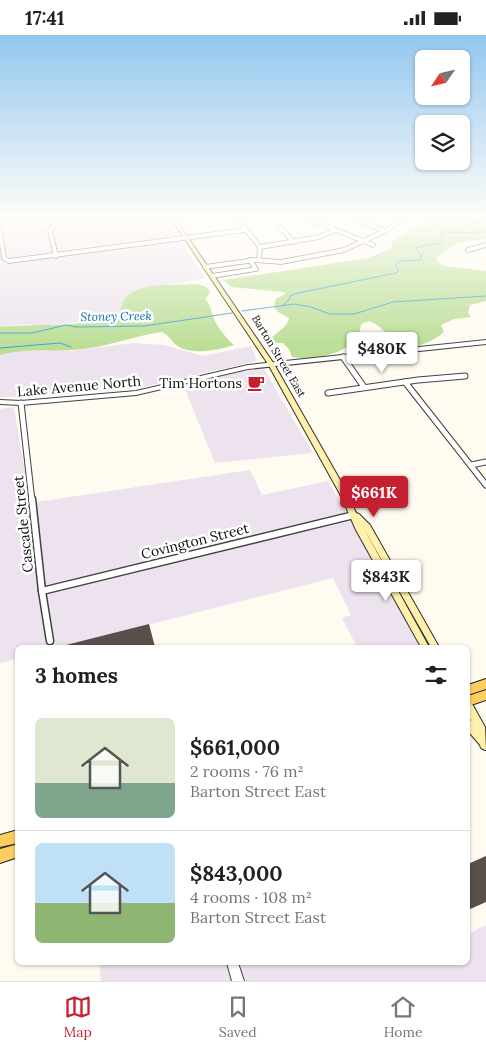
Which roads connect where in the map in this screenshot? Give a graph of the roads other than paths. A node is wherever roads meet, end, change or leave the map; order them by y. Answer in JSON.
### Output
{"nodes":[{"id":1,"x":201,"y":261,"type":"edge"},
{"id":2,"x":243,"y":261,"type":"edge"},
{"id":3,"x":251,"y":261,"type":"edge"},
{"id":4,"x":269,"y":261,"type":"edge"},
{"id":5,"x":283,"y":261,"type":"edge"},
{"id":6,"x":205,"y":267,"type":"junction"},
{"id":7,"x":212,"y":276,"type":"junction"},
{"id":8,"x":486,"y":342,"type":"edge"},
{"id":9,"x":343,"y":357,"type":"junction"},
{"id":10,"x":271,"y":364,"type":"junction"},
{"id":11,"x":465,"y":377,"type":"dead end"},
{"id":12,"x":405,"y":382,"type":"junction"},
{"id":13,"x":364,"y":387,"type":"junction"},
{"id":14,"x":328,"y":393,"type":"dead end"},
{"id":15,"x":0,"y":402,"type":"edge"},
{"id":16,"x":22,"y":403,"type":"junction"},
{"id":17,"x":486,"y":462,"type":"edge"},
{"id":18,"x":471,"y":465,"type":"junction"},
{"id":19,"x":486,"y":485,"type":"edge"},
{"id":20,"x":354,"y":515,"type":"junction"},
{"id":21,"x":42,"y":591,"type":"junction"},
{"id":22,"x":418,"y":626,"type":"junction"},
{"id":23,"x":50,"y":641,"type":"dead end"},
{"id":24,"x":424,"y":645,"type":"edge"},
{"id":25,"x":433,"y":645,"type":"edge"},
{"id":26,"x":486,"y":685,"type":"edge"},
{"id":27,"x":470,"y":689,"type":"edge"},
{"id":28,"x":486,"y":695,"type":"edge"},
{"id":29,"x":470,"y":700,"type":"edge"},
{"id":30,"x":470,"y":709,"type":"edge"},
{"id":31,"x":470,"y":726,"type":"edge"},
{"id":32,"x":486,"y":745,"type":"edge"},
{"id":33,"x":15,"y":837,"type":"edge"},
{"id":34,"x":0,"y":841,"type":"edge"},
{"id":35,"x":15,"y":851,"type":"edge"},
{"id":36,"x":0,"y":856,"type":"edge"},
{"id":37,"x":234,"y":965,"type":"edge"},
{"id":38,"x":238,"y":981,"type":"edge"}],
"edges":[{"from":1,"to":6,"type":"main road","name":"Barton Street East"},
{"from":2,"to":6,"type":"street"},
{"from":3,"to":7,"type":"street"},
{"from":4,"to":5,"type":"street"},
{"from":6,"to":7,"type":"main road","name":"Barton Street East"},
{"from":7,"to":10,"type":"main road","name":"Barton Street East"},
{"from":8,"to":9,"type":"street","name":"Lake Avenue North"},
{"from":9,"to":10,"type":"street","name":"Lake Avenue North"},
{"from":9,"to":13,"type":"street"},
{"from":10,"to":16,"type":"street","name":"Lake Avenue North"},
{"from":10,"to":20,"type":"main road","name":"Barton Street East"},
{"from":11,"to":12,"type":"street"},
{"from":12,"to":13,"type":"street"},
{"from":12,"to":18,"type":"street"},
{"from":13,"to":14,"type":"street"},
{"from":15,"to":16,"type":"street","name":"Lake Avenue North"},
{"from":16,"to":21,"type":"street","name":"Cascade Street"},
{"from":17,"to":18,"type":"street"},
{"from":18,"to":19,"type":"street"},
{"from":20,"to":21,"type":"street","name":"Covington Street"},
{"from":20,"to":22,"type":"main road","name":"Barton Street East"},
{"from":21,"to":23,"type":"street","name":"Cascade Street"},
{"from":22,"to":24,"type":"main road","name":"Barton Street East"},
{"from":22,"to":25,"type":"main road","name":"Barton Street East"},
{"from":26,"to":27,"type":"main road"},
{"from":28,"to":29,"type":"main road"},
{"from":30,"to":32,"type":"main road"},
{"from":31,"to":32,"type":"main road"},
{"from":33,"to":34,"type":"main road"},
{"from":35,"to":36,"type":"main road"},
{"from":37,"to":38,"type":"street"}]}
